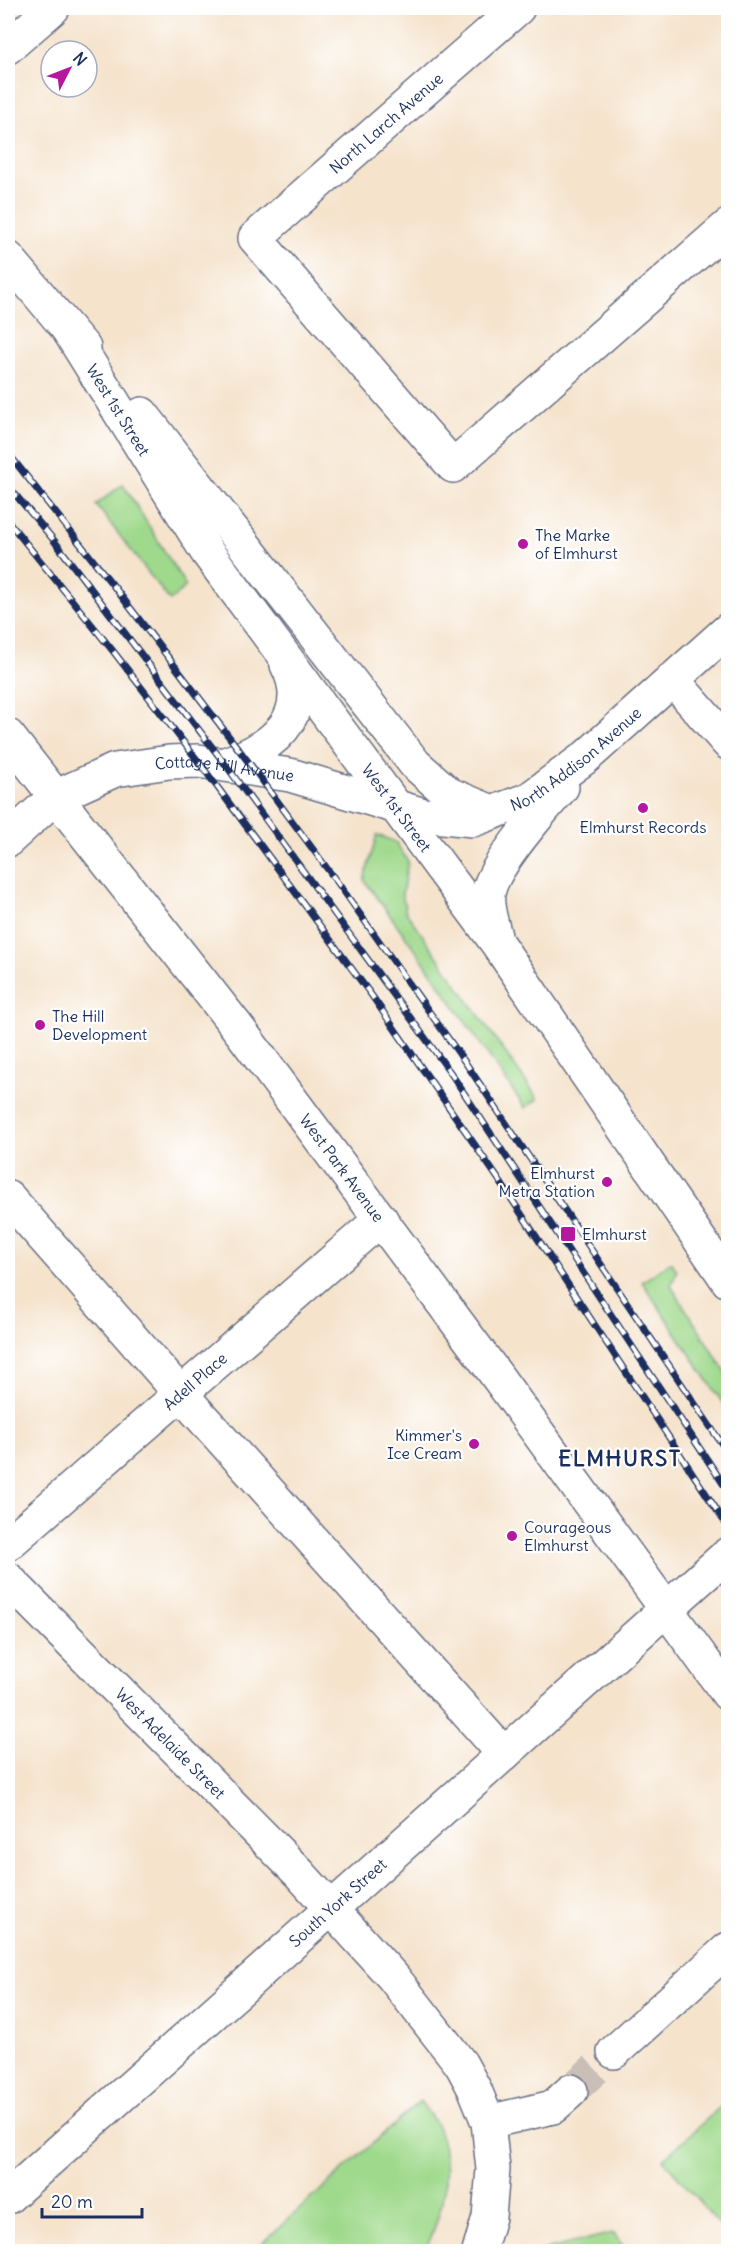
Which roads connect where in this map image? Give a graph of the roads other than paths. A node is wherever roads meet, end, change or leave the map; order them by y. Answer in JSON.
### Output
{"nodes":[{"id":1,"x":53,"y":8,"type":"edge"},
{"id":2,"x":518,"y":8,"type":"edge"},
{"id":3,"x":8,"y":47,"type":"edge"},
{"id":4,"x":729,"y":226,"type":"edge"},
{"id":5,"x":8,"y":258,"type":"edge"},
{"id":6,"x":69,"y":331,"type":"junction"},
{"id":7,"x":729,"y":630,"type":"edge"},
{"id":8,"x":280,"y":650,"type":"junction"},
{"id":9,"x":672,"y":679,"type":"junction"},
{"id":10,"x":8,"y":736,"type":"edge"},
{"id":11,"x":729,"y":743,"type":"edge"},
{"id":12,"x":586,"y":757,"type":"junction"},
{"id":13,"x":225,"y":764,"type":"junction"},
{"id":14,"x":55,"y":797,"type":"junction"},
{"id":15,"x":397,"y":806,"type":"junction"},
{"id":16,"x":493,"y":812,"type":"junction"},
{"id":17,"x":8,"y":840,"type":"edge"},
{"id":18,"x":497,"y":944,"type":"junction"},
{"id":19,"x":8,"y":1197,"type":"edge"},
{"id":20,"x":381,"y":1219,"type":"junction"},
{"id":21,"x":729,"y":1281,"type":"edge"},
{"id":22,"x":180,"y":1395,"type":"junction"},
{"id":23,"x":8,"y":1544,"type":"edge"},
{"id":24,"x":729,"y":1554,"type":"edge"},
{"id":25,"x":8,"y":1579,"type":"edge"},
{"id":26,"x":667,"y":1608,"type":"junction"},
{"id":27,"x":729,"y":1694,"type":"edge"},
{"id":28,"x":504,"y":1754,"type":"junction"},
{"id":29,"x":331,"y":1908,"type":"junction"},
{"id":30,"x":729,"y":1949,"type":"edge"},
{"id":31,"x":614,"y":2052,"type":"tunnel mouth"},
{"id":32,"x":571,"y":2091,"type":"tunnel mouth"},
{"id":33,"x":488,"y":2122,"type":"junction"},
{"id":34,"x":8,"y":2196,"type":"edge"},
{"id":35,"x":479,"y":2252,"type":"edge"}],
"edges":[{"from":1,"to":3,"type":"street"},
{"from":2,"to":4,"type":"street","name":"North Larch Avenue"},
{"from":5,"to":6,"type":"street","name":"West 1st Street"},
{"from":6,"to":8,"type":"street","name":"West 1st Street"},
{"from":6,"to":16,"type":"street","name":"West 1st Street"},
{"from":7,"to":9,"type":"street","name":"North Addison Avenue"},
{"from":8,"to":13,"type":"street"},
{"from":8,"to":15,"type":"street","name":"West 1st Street"},
{"from":9,"to":11,"type":"street"},
{"from":9,"to":12,"type":"street","name":"North Addison Avenue"},
{"from":10,"to":14,"type":"street","name":"West Park Avenue"},
{"from":12,"to":16,"type":"street","name":"North Addison Avenue"},
{"from":12,"to":18,"type":"street"},
{"from":13,"to":14,"type":"street","name":"Cottage Hill Avenue"},
{"from":13,"to":15,"type":"street","name":"Cottage Hill Avenue"},
{"from":14,"to":17,"type":"street","name":"Cottage Hill Avenue"},
{"from":14,"to":20,"type":"street","name":"West Park Avenue"},
{"from":15,"to":16,"type":"street","name":"North Addison Avenue"},
{"from":15,"to":18,"type":"street","name":"West 1st Street"},
{"from":18,"to":21,"type":"street","name":"West 1st Street"},
{"from":19,"to":22,"type":"street"},
{"from":20,"to":22,"type":"street","name":"Adell Place"},
{"from":20,"to":26,"type":"street","name":"West Park Avenue"},
{"from":22,"to":23,"type":"street","name":"Adell Place"},
{"from":22,"to":28,"type":"street"},
{"from":24,"to":26,"type":"street","name":"South York Street"},
{"from":25,"to":29,"type":"street","name":"West Adelaide Street"},
{"from":26,"to":27,"type":"street","name":"West Park Avenue"},
{"from":26,"to":28,"type":"street","name":"South York Street"},
{"from":28,"to":29,"type":"street","name":"South York Street"},
{"from":29,"to":33,"type":"street","name":"West Adelaide Street"},
{"from":29,"to":34,"type":"street","name":"South York Street"},
{"from":30,"to":31,"type":"street"},
{"from":32,"to":33,"type":"street"},
{"from":33,"to":35,"type":"street","name":"West Adelaide Street"}]}
